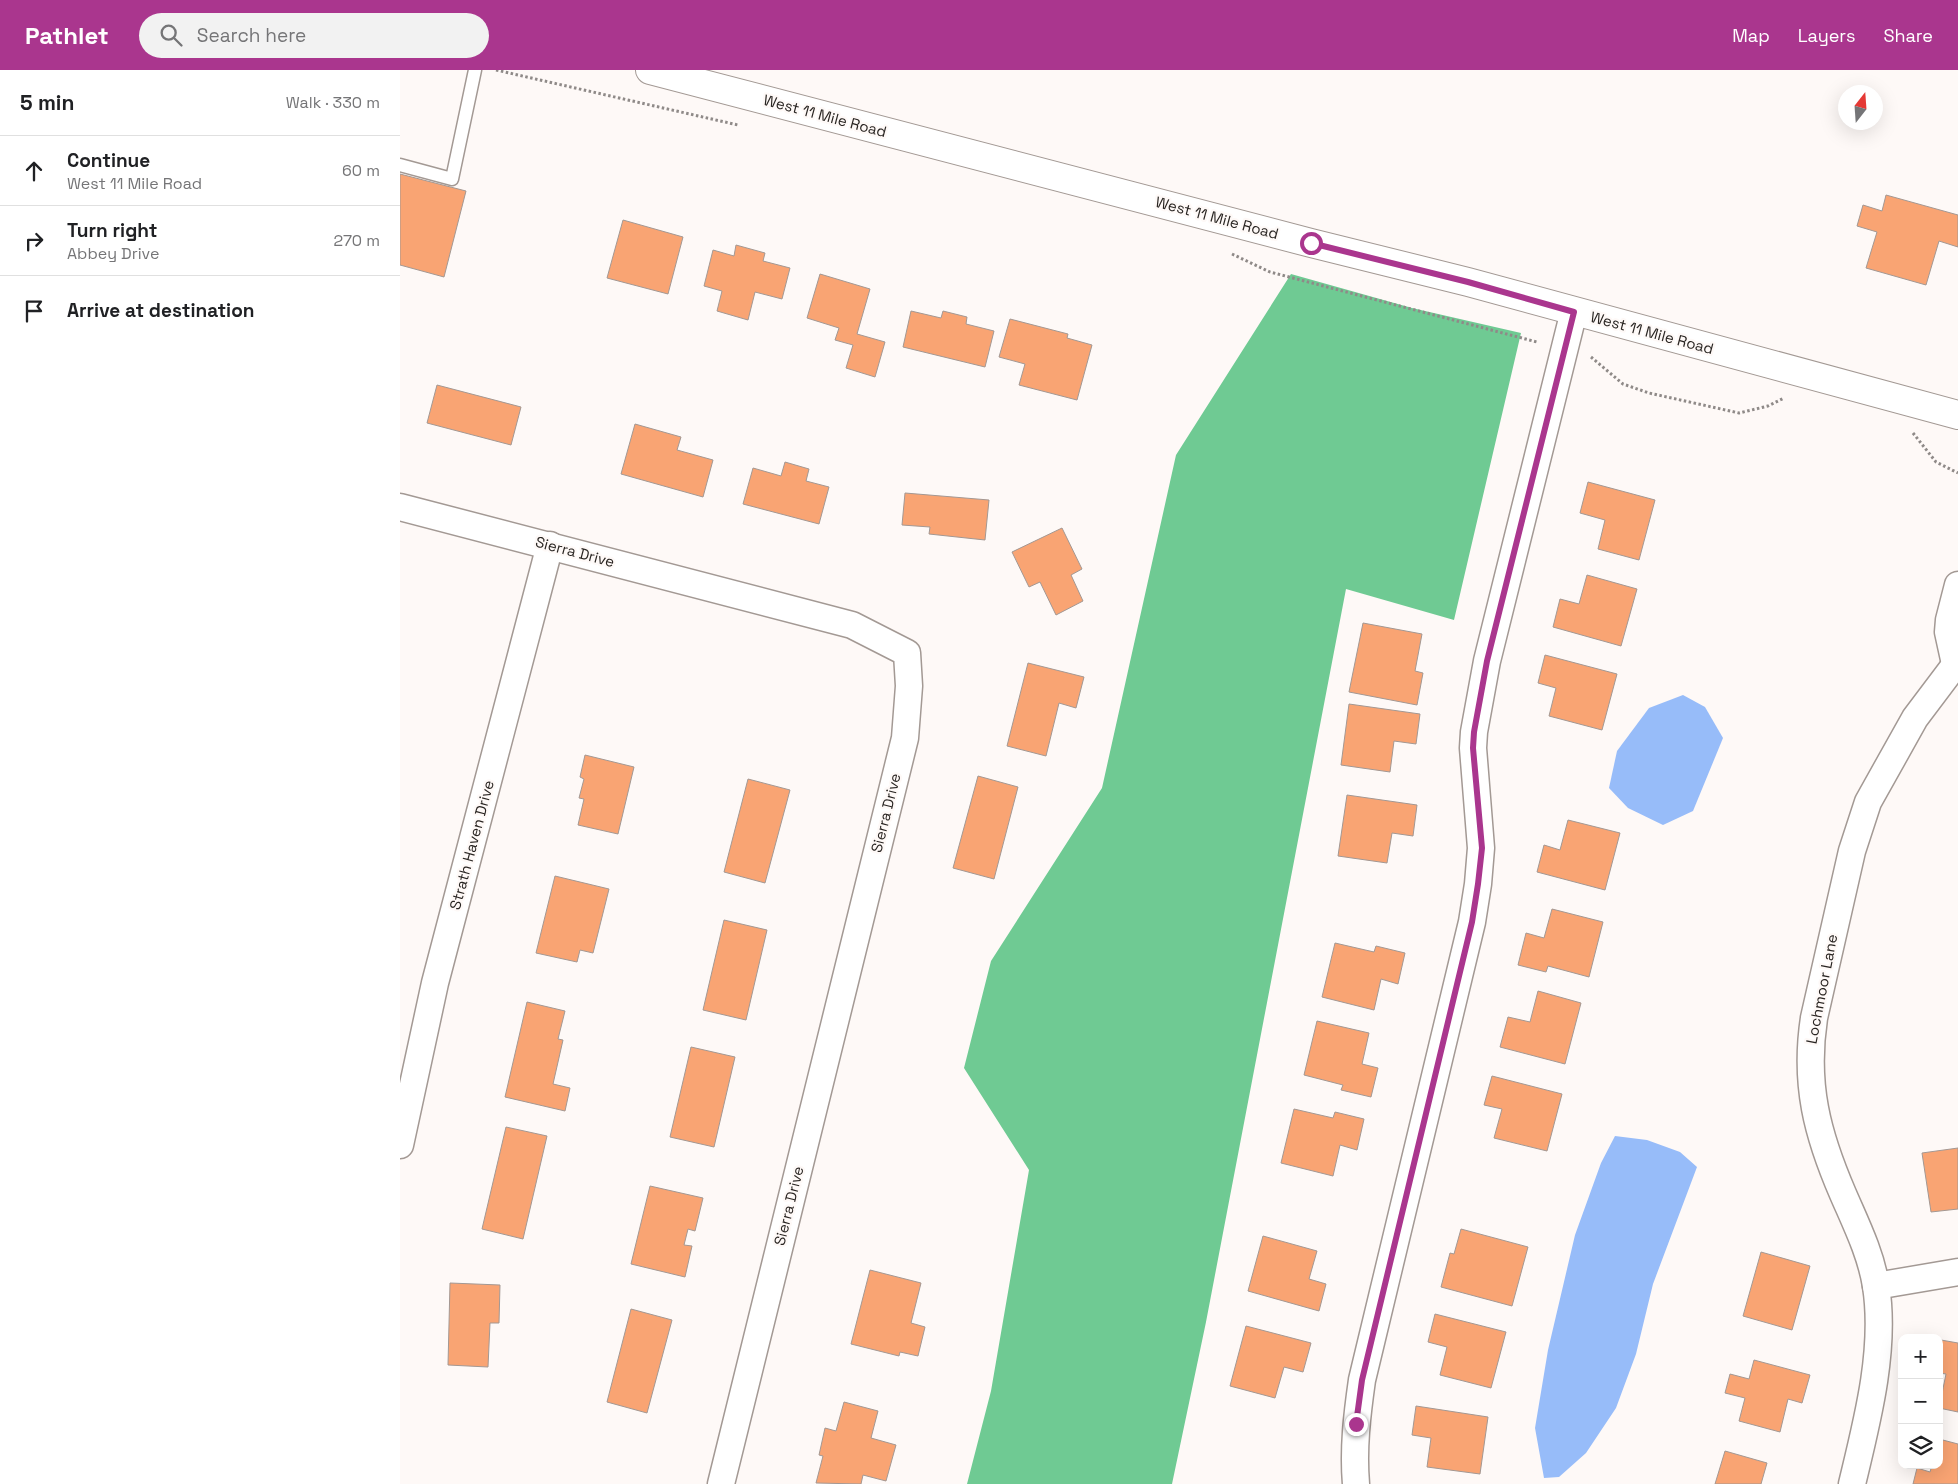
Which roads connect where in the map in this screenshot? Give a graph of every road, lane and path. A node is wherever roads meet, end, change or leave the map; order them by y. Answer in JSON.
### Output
{"nodes":[{"id":1,"x":475,"y":70,"type":"edge"},
{"id":2,"x":496,"y":70,"type":"edge"},
{"id":3,"x":650,"y":70,"type":"edge"},
{"id":4,"x":746,"y":127,"type":"dead end"},
{"id":5,"x":400,"y":165,"type":"edge"},
{"id":6,"x":1231,"y":253,"type":"dead end"},
{"id":7,"x":1574,"y":312,"type":"junction"},
{"id":8,"x":1564,"y":349,"type":"junction"},
{"id":9,"x":1788,"y":397,"type":"dead end"},
{"id":10,"x":1958,"y":415,"type":"edge"},
{"id":11,"x":1912,"y":431,"type":"dead end"},
{"id":12,"x":1958,"y":473,"type":"edge"},
{"id":13,"x":400,"y":507,"type":"edge"},
{"id":14,"x":550,"y":545,"type":"junction"},
{"id":15,"x":1958,"y":585,"type":"edge"},
{"id":16,"x":1957,"y":662,"type":"edge"},
{"id":17,"x":400,"y":1146,"type":"edge"},
{"id":18,"x":1958,"y":1272,"type":"edge"},
{"id":19,"x":1876,"y":1286,"type":"junction"},
{"id":20,"x":721,"y":1484,"type":"edge"},
{"id":21,"x":1356,"y":1484,"type":"edge"},
{"id":22,"x":1852,"y":1484,"type":"edge"}],
"edges":[{"from":1,"to":5,"type":"lane"},
{"from":2,"to":4,"type":"path"},
{"from":3,"to":7,"type":"street","name":"West 11 Mile Road"},
{"from":6,"to":8,"type":"path"},
{"from":7,"to":8,"type":"street"},
{"from":7,"to":10,"type":"street","name":"West 11 Mile Road"},
{"from":8,"to":9,"type":"path"},
{"from":8,"to":21,"type":"street"},
{"from":11,"to":12,"type":"path"},
{"from":13,"to":14,"type":"street","name":"Sierra Drive"},
{"from":14,"to":17,"type":"street","name":"Strath Haven Drive"},
{"from":14,"to":20,"type":"street","name":"Sierra Drive"},
{"from":15,"to":16,"type":"street"},
{"from":16,"to":19,"type":"street","name":"Lochmoor Lane"},
{"from":18,"to":19,"type":"street"},
{"from":19,"to":22,"type":"street","name":"Lochmoor Lane"}]}
